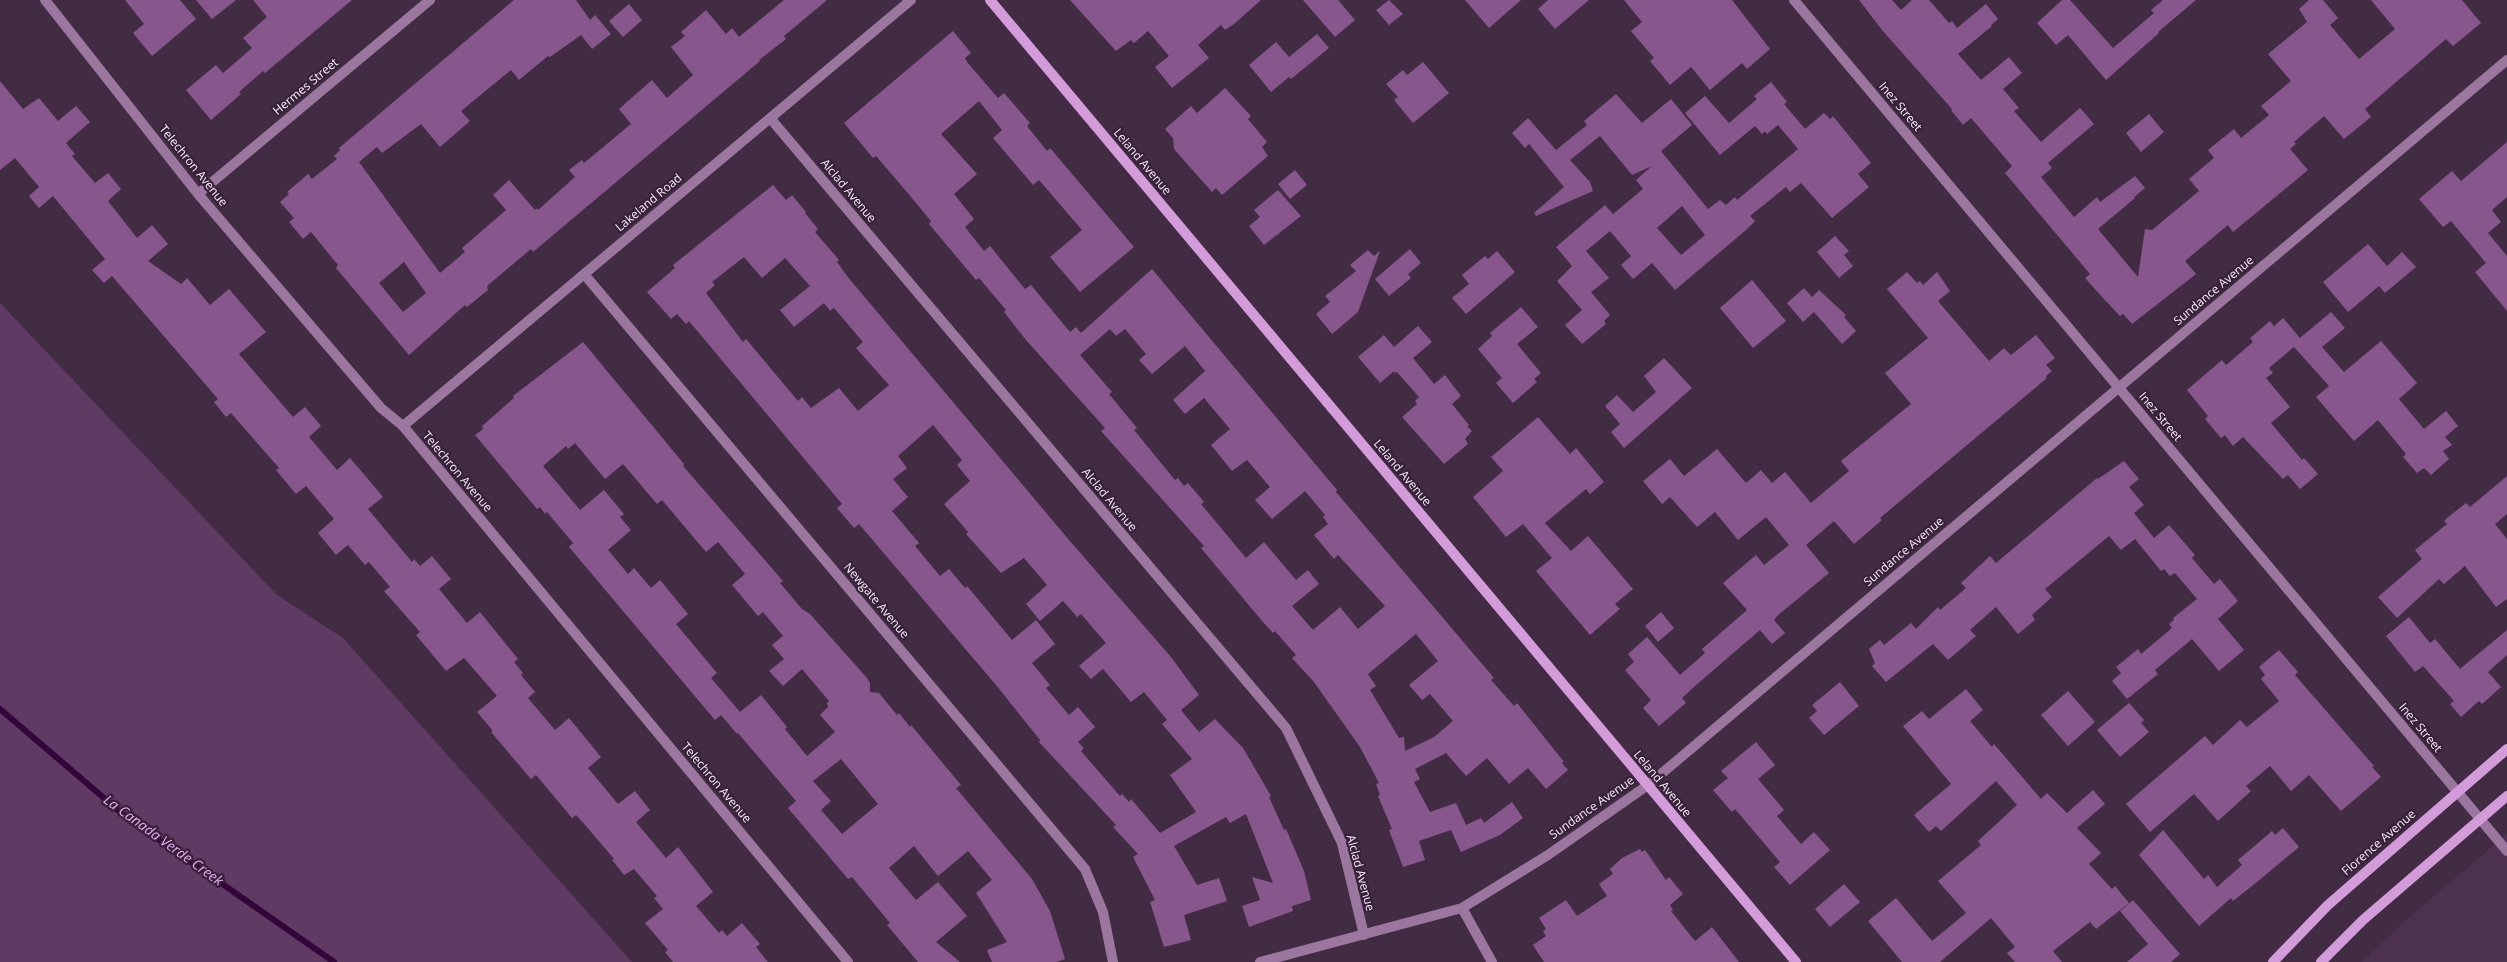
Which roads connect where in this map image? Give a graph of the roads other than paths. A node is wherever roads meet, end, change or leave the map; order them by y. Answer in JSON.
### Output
{"nodes":[{"id":1,"x":45,"y":0,"type":"edge"},
{"id":2,"x":430,"y":0,"type":"edge"},
{"id":3,"x":911,"y":0,"type":"edge"},
{"id":4,"x":990,"y":0,"type":"edge"},
{"id":5,"x":1794,"y":0,"type":"edge"},
{"id":6,"x":2507,"y":60,"type":"edge"},
{"id":7,"x":770,"y":118,"type":"junction"},
{"id":8,"x":198,"y":194,"type":"junction"},
{"id":9,"x":584,"y":274,"type":"junction"},
{"id":10,"x":2119,"y":388,"type":"junction"},
{"id":11,"x":403,"y":426,"type":"junction"},
{"id":12,"x":2507,"y":749,"type":"edge"},
{"id":13,"x":1648,"y":785,"type":"junction"},
{"id":14,"x":2457,"y":791,"type":"junction"},
{"id":15,"x":2507,"y":796,"type":"edge"},
{"id":16,"x":2480,"y":819,"type":"junction"},
{"id":17,"x":2507,"y":851,"type":"edge"},
{"id":18,"x":1462,"y":908,"type":"junction"},
{"id":19,"x":1364,"y":935,"type":"junction"},
{"id":20,"x":848,"y":962,"type":"edge"},
{"id":21,"x":1114,"y":962,"type":"edge"},
{"id":22,"x":1262,"y":962,"type":"edge"},
{"id":23,"x":1492,"y":962,"type":"edge"},
{"id":24,"x":1796,"y":962,"type":"edge"},
{"id":25,"x":2273,"y":962,"type":"edge"},
{"id":26,"x":2321,"y":962,"type":"edge"}],
"edges":[{"from":1,"to":8,"type":"street","name":"Telechron Avenue"},
{"from":2,"to":8,"type":"street","name":"Hermes Street"},
{"from":3,"to":7,"type":"street","name":"Lakeland Road"},
{"from":4,"to":13,"type":"street","name":"Leland Avenue"},
{"from":5,"to":10,"type":"street","name":"Inez Street"},
{"from":6,"to":10,"type":"street","name":"Sundance Avenue"},
{"from":7,"to":9,"type":"street","name":"Lakeland Road"},
{"from":7,"to":19,"type":"street","name":"Alclad Avenue"},
{"from":8,"to":11,"type":"street","name":"Telechron Avenue"},
{"from":9,"to":11,"type":"street","name":"Lakeland Road"},
{"from":9,"to":21,"type":"street","name":"Newgate Avenue"},
{"from":10,"to":13,"type":"street","name":"Sundance Avenue"},
{"from":10,"to":14,"type":"street","name":"Inez Street"},
{"from":11,"to":20,"type":"street","name":"Telechron Avenue"},
{"from":12,"to":14,"type":"street","name":"Florence Avenue"},
{"from":13,"to":18,"type":"street","name":"Sundance Avenue"},
{"from":13,"to":24,"type":"street","name":"Leland Avenue"},
{"from":14,"to":16,"type":"street","name":"Inez Street"},
{"from":14,"to":25,"type":"street","name":"Florence Avenue"},
{"from":15,"to":16,"type":"street"},
{"from":16,"to":17,"type":"street","name":"Inez Street"},
{"from":16,"to":26,"type":"street"},
{"from":18,"to":19,"type":"street","name":"Sundance Avenue"},
{"from":18,"to":23,"type":"street"},
{"from":19,"to":22,"type":"street","name":"Sundance Avenue"}]}
